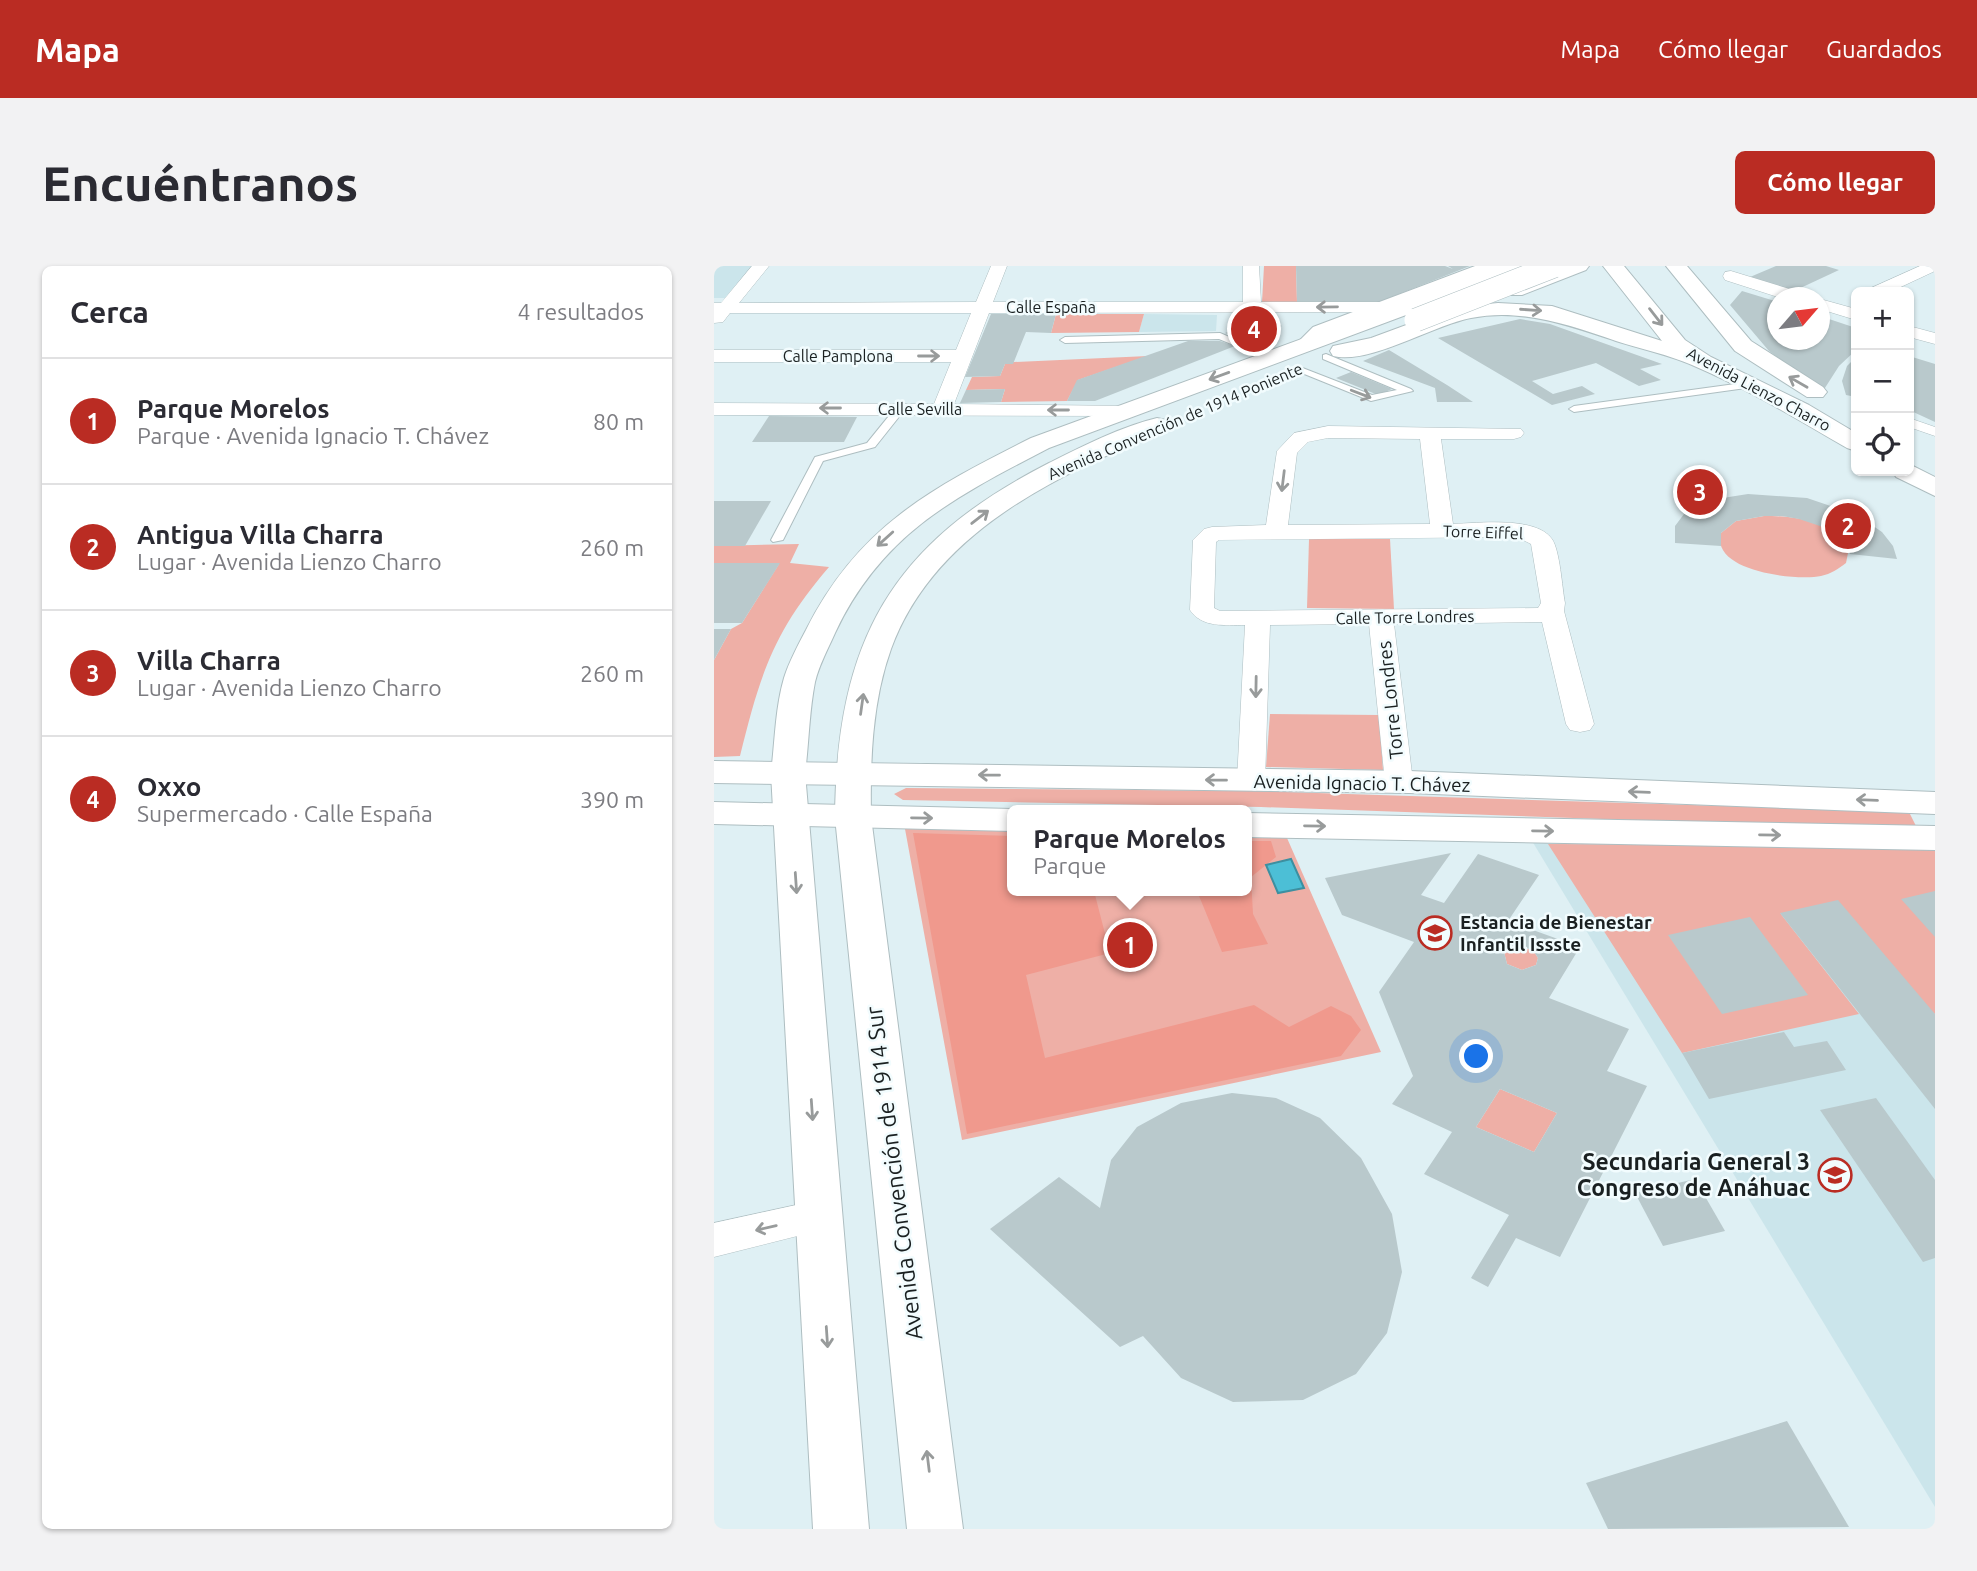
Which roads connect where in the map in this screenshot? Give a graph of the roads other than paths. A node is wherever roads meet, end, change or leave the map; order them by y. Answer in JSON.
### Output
{"nodes":[{"id":1,"x":761,"y":266,"type":"edge"},
{"id":2,"x":999,"y":266,"type":"edge"},
{"id":3,"x":1251,"y":266,"type":"edge"},
{"id":4,"x":1494,"y":266,"type":"edge"},
{"id":5,"x":1520,"y":266,"type":"edge"},
{"id":6,"x":1526,"y":266,"type":"edge"},
{"id":7,"x":1579,"y":266,"type":"edge"},
{"id":8,"x":1614,"y":266,"type":"edge"},
{"id":9,"x":1676,"y":266,"type":"edge"},
{"id":10,"x":1755,"y":266,"type":"edge"},
{"id":11,"x":1933,"y":266,"type":"edge"},
{"id":12,"x":1550,"y":272,"type":"edge"},
{"id":13,"x":1714,"y":283,"type":"junction"},
{"id":14,"x":1888,"y":287,"type":"edge"},
{"id":15,"x":1767,"y":292,"type":"edge"},
{"id":16,"x":1830,"y":306,"type":"edge"},
{"id":17,"x":985,"y":307,"type":"junction"},
{"id":18,"x":1259,"y":308,"type":"junction"},
{"id":19,"x":1851,"y":309,"type":"edge"},
{"id":20,"x":718,"y":312,"type":"edge"},
{"id":21,"x":1463,"y":312,"type":"junction"},
{"id":22,"x":1401,"y":313,"type":"junction"},
{"id":23,"x":1914,"y":333,"type":"edge"},
{"id":24,"x":1935,"y":339,"type":"edge"},
{"id":25,"x":1065,"y":340,"type":"dead end"},
{"id":26,"x":1319,"y":351,"type":"junction"},
{"id":27,"x":714,"y":356,"type":"edge"},
{"id":28,"x":963,"y":356,"type":"junction"},
{"id":29,"x":1271,"y":357,"type":"junction"},
{"id":30,"x":1703,"y":362,"type":"junction"},
{"id":31,"x":1750,"y":385,"type":"junction"},
{"id":32,"x":1834,"y":403,"type":"dead end"},
{"id":33,"x":714,"y":408,"type":"edge"},
{"id":34,"x":901,"y":408,"type":"junction"},
{"id":35,"x":942,"y":409,"type":"junction"},
{"id":36,"x":1574,"y":409,"type":"dead end"},
{"id":37,"x":1126,"y":410,"type":"junction"},
{"id":38,"x":1430,"y":433,"type":"junction"},
{"id":39,"x":1514,"y":433,"type":"dead end"},
{"id":40,"x":1851,"y":440,"type":"edge"},
{"id":41,"x":1914,"y":476,"type":"edge"},
{"id":42,"x":1935,"y":488,"type":"edge"},
{"id":43,"x":1442,"y":530,"type":"junction"},
{"id":44,"x":1276,"y":531,"type":"junction"},
{"id":45,"x":778,"y":540,"type":"dead end"},
{"id":46,"x":1552,"y":611,"type":"junction"},
{"id":47,"x":1258,"y":618,"type":"junction"},
{"id":48,"x":1381,"y":618,"type":"junction"},
{"id":49,"x":1580,"y":724,"type":"dead end"},
{"id":50,"x":714,"y":772,"type":"edge"},
{"id":51,"x":852,"y":772,"type":"junction"},
{"id":52,"x":1251,"y":781,"type":"junction"},
{"id":53,"x":1399,"y":782,"type":"junction"},
{"id":54,"x":790,"y":794,"type":"junction"},
{"id":55,"x":1935,"y":803,"type":"edge"},
{"id":56,"x":714,"y":813,"type":"edge"},
{"id":57,"x":853,"y":817,"type":"junction"},
{"id":58,"x":1007,"y":820,"type":"edge"},
{"id":59,"x":1252,"y":825,"type":"edge"},
{"id":60,"x":1935,"y":838,"type":"edge"},
{"id":61,"x":819,"y":1216,"type":"junction"},
{"id":62,"x":714,"y":1240,"type":"edge"},
{"id":63,"x":841,"y":1529,"type":"edge"},
{"id":64,"x":935,"y":1529,"type":"edge"}],
"edges":[{"from":1,"to":20,"type":"street"},
{"from":2,"to":17,"type":"street"},
{"from":3,"to":18,"type":"street"},
{"from":4,"to":22,"type":"main road","name":"Avenida Convención de 1914 Poniente"},
{"from":5,"to":22,"type":"main road","name":"Avenida Convención de 1914 Poniente"},
{"from":6,"to":12,"type":"main road"},
{"from":7,"to":12,"type":"main road","name":"Avenida Convención de 1914 Poniente"},
{"from":8,"to":30,"type":"main road","name":"Avenida Lienzo Charro","one_way":true},
{"from":9,"to":13,"type":"main road","name":"Avenida Lienzo Charro"},
{"from":10,"to":13,"type":"street"},
{"from":11,"to":14,"type":"street"},
{"from":12,"to":21,"type":"main road","name":"Avenida Convención de 1914 Poniente"},
{"from":12,"to":22,"type":"main road","name":"Avenida Convención de 1914 Poniente","bridge":true},
{"from":13,"to":15,"type":"street"},
{"from":32,"to":13,"type":"main road","name":"Avenida Lienzo Charro","one_way":true},
{"from":16,"to":19,"type":"street"},
{"from":17,"to":18,"type":"street","name":"Calle España"},
{"from":17,"to":20,"type":"street","name":"Calle España"},
{"from":17,"to":28,"type":"street"},
{"from":22,"to":18,"type":"street","name":"Calle España","one_way":true},
{"from":18,"to":26,"type":"street"},
{"from":21,"to":26,"type":"main road","name":"Avenida Convención de 1914 Poniente"},
{"from":21,"to":30,"type":"main road","one_way":true},
{"from":22,"to":26,"type":"main road","name":"Avenida Convención de 1914 Poniente"},
{"from":22,"to":26,"type":"main road","name":"Avenida Convención de 1914 Poniente"},
{"from":23,"to":24,"type":"street"},
{"from":25,"to":29,"type":"lane"},
{"from":26,"to":26,"type":"lane","one_way":true},
{"from":26,"to":29,"type":"main road","name":"Avenida Convención de 1914 Poniente"},
{"from":51,"to":26,"type":"main road","name":"Avenida Convención de 1914 Poniente","one_way":true},
{"from":27,"to":28,"type":"street","name":"Calle Pamplona","one_way":true},
{"from":28,"to":35,"type":"street"},
{"from":29,"to":37,"type":"main road","name":"Avenida Convención de 1914 Poniente","one_way":true},
{"from":30,"to":31,"type":"main road","name":"Avenida Lienzo Charro"},
{"from":31,"to":36,"type":"lane"},
{"from":31,"to":40,"type":"main road","name":"Avenida Lienzo Charro"},
{"from":34,"to":33,"type":"street","name":"Calle Sevilla","one_way":true},
{"from":34,"to":35,"type":"street","name":"Calle Sevilla"},
{"from":34,"to":45,"type":"lane"},
{"from":37,"to":35,"type":"street","name":"Calle Sevilla","one_way":true},
{"from":37,"to":54,"type":"main road","name":"Avenida Convención de 1914 Poniente","one_way":true},
{"from":38,"to":39,"type":"street"},
{"from":38,"to":43,"type":"street"},
{"from":38,"to":44,"type":"street","one_way":true},
{"from":41,"to":42,"type":"main road"},
{"from":43,"to":44,"type":"street","name":"Torre Eiffel"},
{"from":43,"to":46,"type":"street","name":"Torre Eiffel"},
{"from":44,"to":47,"type":"street","name":"Torre Eiffel"},
{"from":46,"to":48,"type":"street","name":"Calle Torre Londres"},
{"from":46,"to":49,"type":"street","name":"Torre Eiffel"},
{"from":47,"to":48,"type":"street","name":"Calle Torre Londres"},
{"from":47,"to":52,"type":"street","one_way":true},
{"from":48,"to":53,"type":"street","name":"Torre Londres"},
{"from":50,"to":54,"type":"main road"},
{"from":52,"to":51,"type":"main road","name":"Avenida Ignacio T. Chávez","one_way":true},
{"from":51,"to":54,"type":"main road","name":"Avenida Ignacio T. Chávez"},
{"from":51,"to":57,"type":"main road","name":"Avenida Convención de 1914 Poniente"},
{"from":52,"to":53,"type":"main road","name":"Avenida Ignacio T. Chávez"},
{"from":55,"to":53,"type":"main road","name":"Avenida Ignacio T. Chávez","one_way":true},
{"from":54,"to":56,"type":"main road"},
{"from":54,"to":57,"type":"main road"},
{"from":54,"to":61,"type":"main road","one_way":true},
{"from":57,"to":58,"type":"main road","one_way":true},
{"from":64,"to":57,"type":"main road","name":"Avenida Convención de 1914 Sur","one_way":true},
{"from":59,"to":60,"type":"main road","one_way":true},
{"from":61,"to":62,"type":"street","one_way":true},
{"from":61,"to":63,"type":"main road","one_way":true}]}
